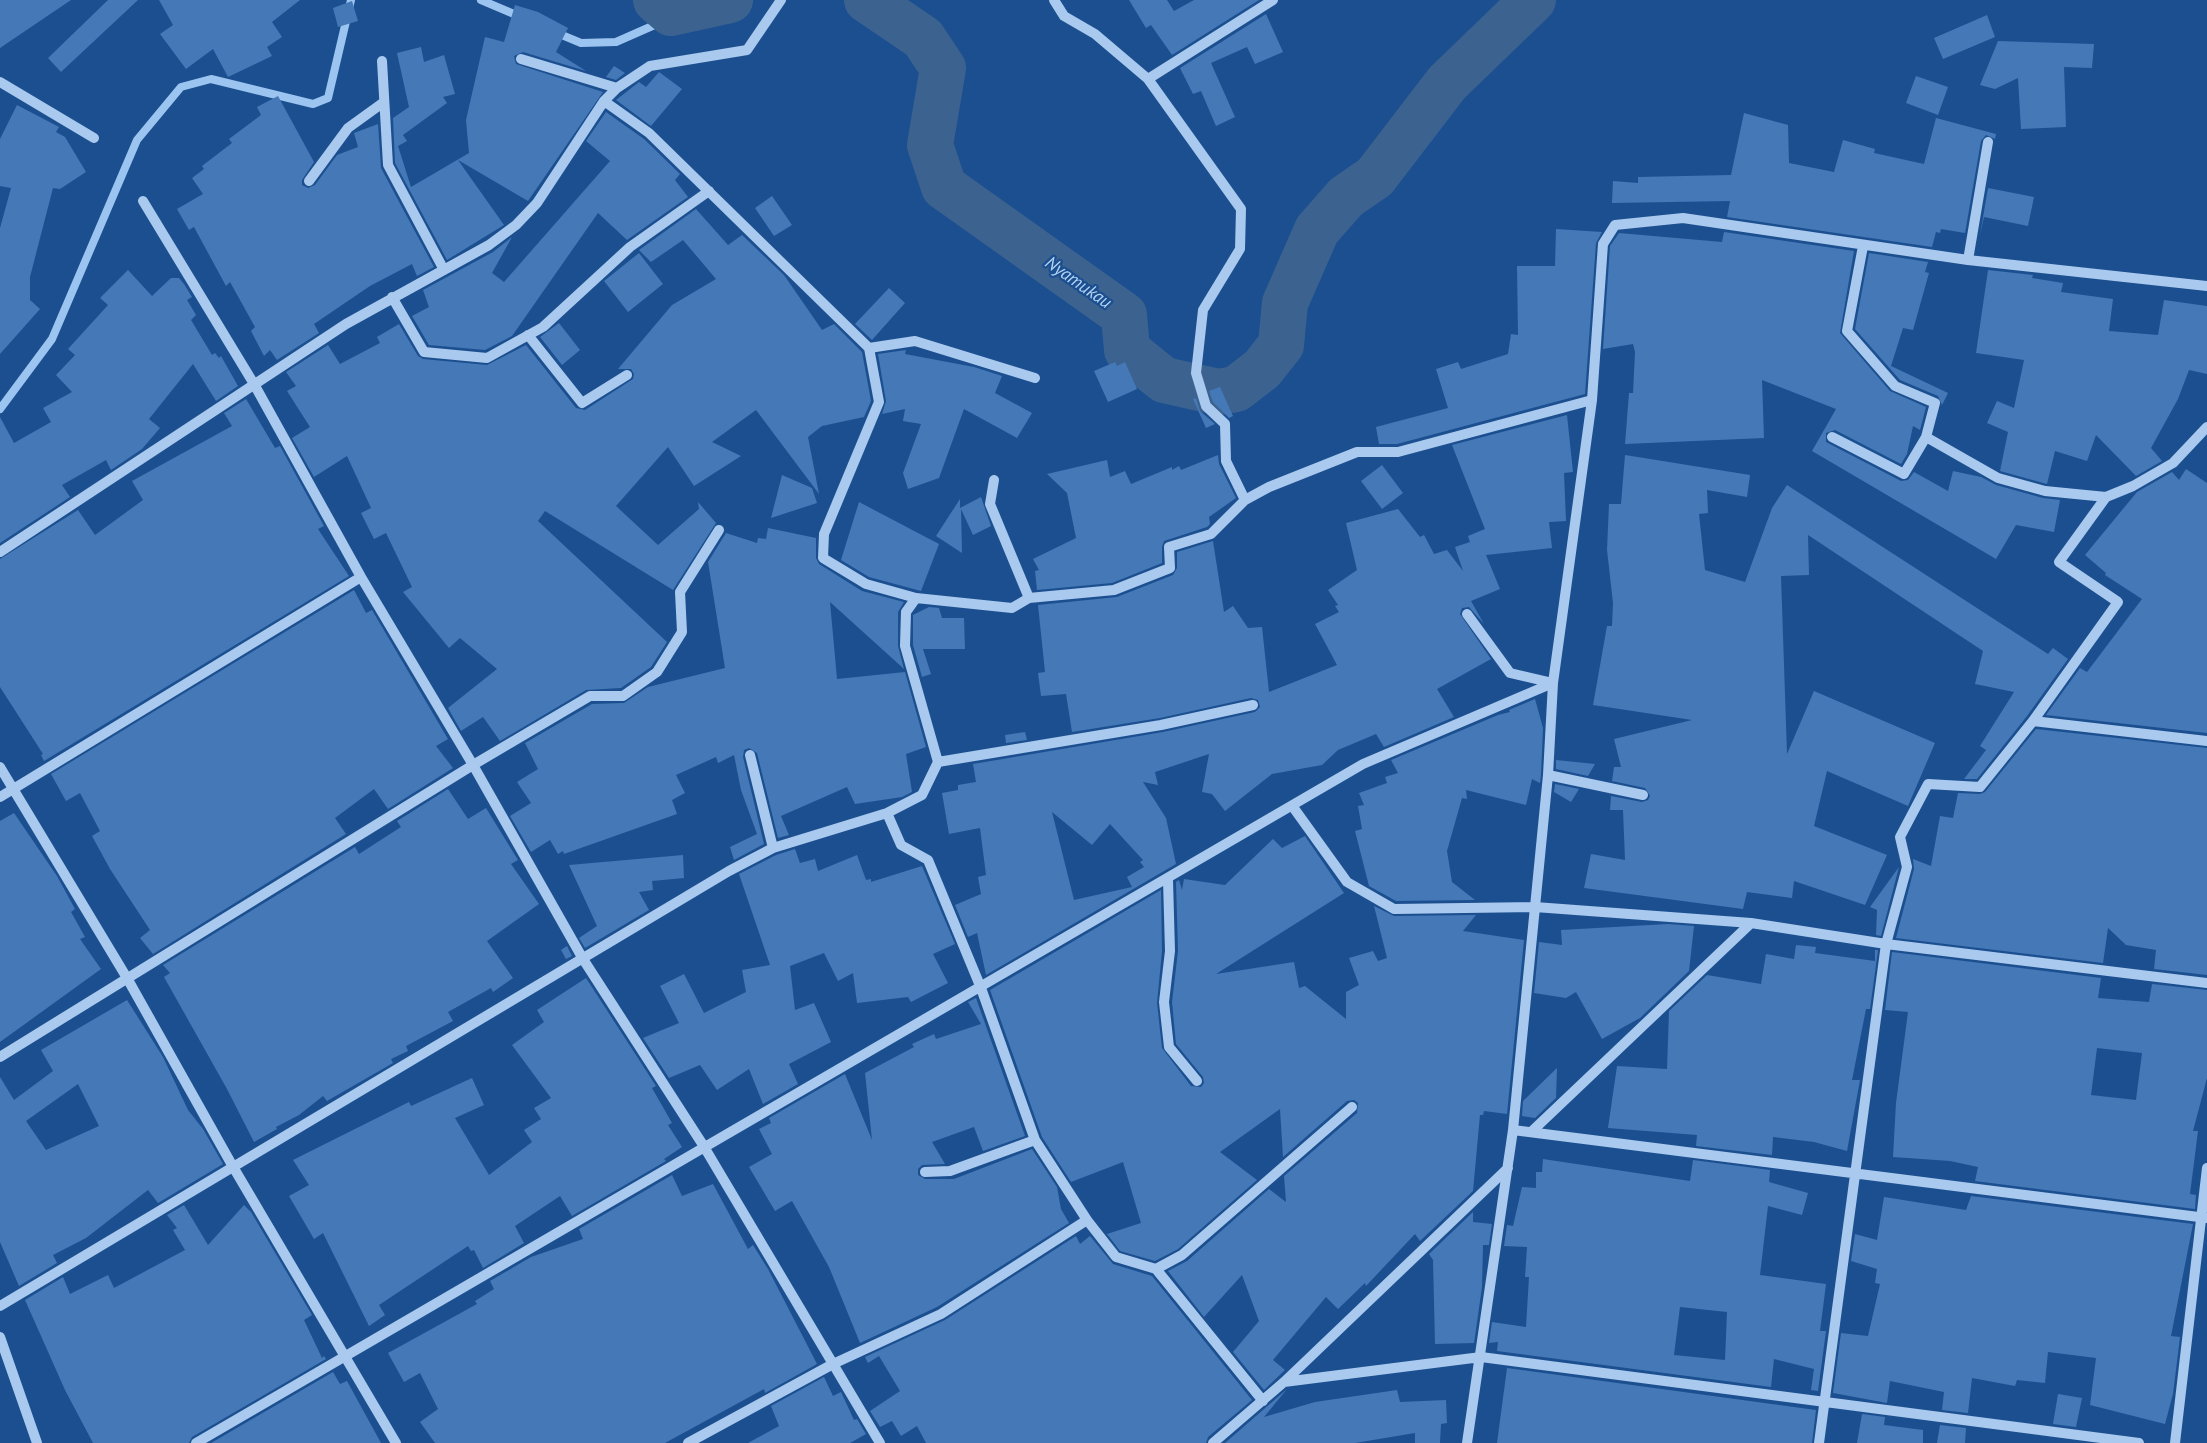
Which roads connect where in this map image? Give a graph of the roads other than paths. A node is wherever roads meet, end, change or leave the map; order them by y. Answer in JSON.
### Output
{"nodes":[{"id":1,"x":1054,"y":0,"type":"edge"},
{"id":2,"x":1273,"y":0,"type":"edge"},
{"id":3,"x":781,"y":2,"type":"edge"},
{"id":4,"x":521,"y":59,"type":"dead end"},
{"id":5,"x":382,"y":61,"type":"dead end"},
{"id":6,"x":1148,"y":79,"type":"junction"},
{"id":7,"x":0,"y":82,"type":"edge"},
{"id":8,"x":617,"y":88,"type":"junction"},
{"id":9,"x":604,"y":101,"type":"junction"},
{"id":10,"x":384,"y":102,"type":"junction"},
{"id":11,"x":94,"y":138,"type":"dead end"},
{"id":12,"x":1988,"y":142,"type":"dead end"},
{"id":13,"x":309,"y":181,"type":"dead end"},
{"id":14,"x":709,"y":191,"type":"junction"},
{"id":15,"x":143,"y":201,"type":"dead end"},
{"id":16,"x":1863,"y":246,"type":"junction"},
{"id":17,"x":1968,"y":260,"type":"junction"},
{"id":18,"x":444,"y":270,"type":"junction"},
{"id":19,"x":2207,"y":286,"type":"edge"},
{"id":20,"x":392,"y":297,"type":"junction"},
{"id":21,"x":528,"y":335,"type":"junction"},
{"id":22,"x":869,"y":348,"type":"junction"},
{"id":23,"x":627,"y":375,"type":"dead end"},
{"id":24,"x":1035,"y":378,"type":"dead end"},
{"id":25,"x":254,"y":384,"type":"junction"},
{"id":26,"x":1592,"y":400,"type":"junction"},
{"id":27,"x":2207,"y":427,"type":"edge"},
{"id":28,"x":1832,"y":436,"type":"dead end"},
{"id":29,"x":1926,"y":437,"type":"junction"},
{"id":30,"x":994,"y":480,"type":"dead end"},
{"id":31,"x":2106,"y":497,"type":"junction"},
{"id":32,"x":1245,"y":500,"type":"junction"},
{"id":33,"x":719,"y":530,"type":"dead end"},
{"id":34,"x":0,"y":552,"type":"edge"},
{"id":35,"x":361,"y":577,"type":"junction"},
{"id":36,"x":916,"y":598,"type":"junction"},
{"id":37,"x":1029,"y":598,"type":"junction"},
{"id":38,"x":1467,"y":614,"type":"dead end"},
{"id":39,"x":1553,"y":683,"type":"junction"},
{"id":40,"x":1253,"y":705,"type":"dead end"},
{"id":41,"x":2033,"y":721,"type":"junction"},
{"id":42,"x":2207,"y":741,"type":"edge"},
{"id":43,"x":750,"y":755,"type":"dead end"},
{"id":44,"x":938,"y":762,"type":"junction"},
{"id":45,"x":473,"y":765,"type":"junction"},
{"id":46,"x":0,"y":767,"type":"edge"},
{"id":47,"x":1548,"y":775,"type":"junction"},
{"id":48,"x":13,"y":789,"type":"junction"},
{"id":49,"x":1642,"y":795,"type":"dead end"},
{"id":50,"x":0,"y":797,"type":"edge"},
{"id":51,"x":1293,"y":807,"type":"junction"},
{"id":52,"x":887,"y":813,"type":"junction"},
{"id":53,"x":774,"y":848,"type":"junction"},
{"id":54,"x":1168,"y":880,"type":"junction"},
{"id":55,"x":1535,"y":907,"type":"junction"},
{"id":56,"x":1751,"y":922,"type":"junction"},
{"id":57,"x":1886,"y":944,"type":"junction"},
{"id":58,"x":583,"y":959,"type":"junction"},
{"id":59,"x":127,"y":978,"type":"junction"},
{"id":60,"x":2207,"y":983,"type":"edge"},
{"id":61,"x":981,"y":988,"type":"junction"},
{"id":62,"x":0,"y":1057,"type":"edge"},
{"id":63,"x":1197,"y":1081,"type":"dead end"},
{"id":64,"x":1352,"y":1107,"type":"dead end"},
{"id":65,"x":1513,"y":1130,"type":"junction"},
{"id":66,"x":1531,"y":1132,"type":"junction"},
{"id":67,"x":1035,"y":1140,"type":"junction"},
{"id":68,"x":703,"y":1145,"type":"junction"},
{"id":69,"x":232,"y":1166,"type":"junction"},
{"id":70,"x":1508,"y":1168,"type":"junction"},
{"id":71,"x":2207,"y":1168,"type":"edge"},
{"id":72,"x":925,"y":1172,"type":"dead end"},
{"id":73,"x":1855,"y":1175,"type":"junction"},
{"id":74,"x":2204,"y":1218,"type":"edge"},
{"id":75,"x":1088,"y":1220,"type":"junction"},
{"id":76,"x":1156,"y":1269,"type":"junction"},
{"id":77,"x":0,"y":1306,"type":"edge"},
{"id":78,"x":0,"y":1340,"type":"edge"},
{"id":79,"x":345,"y":1356,"type":"junction"},
{"id":80,"x":1480,"y":1357,"type":"junction"},
{"id":81,"x":833,"y":1364,"type":"junction"},
{"id":82,"x":1284,"y":1382,"type":"junction"},
{"id":83,"x":1263,"y":1401,"type":"junction"},
{"id":84,"x":1823,"y":1402,"type":"junction"},
{"id":85,"x":37,"y":1443,"type":"edge"},
{"id":86,"x":196,"y":1443,"type":"edge"},
{"id":87,"x":396,"y":1443,"type":"edge"},
{"id":88,"x":687,"y":1443,"type":"edge"},
{"id":89,"x":880,"y":1443,"type":"edge"},
{"id":90,"x":1213,"y":1443,"type":"edge"},
{"id":91,"x":1467,"y":1443,"type":"edge"},
{"id":92,"x":1819,"y":1443,"type":"edge"},
{"id":93,"x":2139,"y":1443,"type":"edge"},
{"id":94,"x":2175,"y":1443,"type":"edge"}],
"edges":[{"from":1,"to":6,"type":"street"},
{"from":2,"to":6,"type":"street"},
{"from":3,"to":8,"type":"street"},
{"from":4,"to":8,"type":"street"},
{"from":5,"to":10,"type":"street"},
{"from":6,"to":32,"type":"street"},
{"from":7,"to":11,"type":"street"},
{"from":8,"to":9,"type":"street"},
{"from":9,"to":14,"type":"street"},
{"from":9,"to":18,"type":"street"},
{"from":10,"to":13,"type":"street"},
{"from":10,"to":18,"type":"street"},
{"from":12,"to":17,"type":"street"},
{"from":14,"to":21,"type":"street"},
{"from":14,"to":22,"type":"street"},
{"from":15,"to":25,"type":"street"},
{"from":16,"to":17,"type":"street"},
{"from":16,"to":26,"type":"street"},
{"from":16,"to":29,"type":"street"},
{"from":17,"to":19,"type":"street"},
{"from":18,"to":20,"type":"street"},
{"from":20,"to":21,"type":"street"},
{"from":20,"to":25,"type":"street"},
{"from":21,"to":23,"type":"street"},
{"from":22,"to":24,"type":"street"},
{"from":22,"to":36,"type":"street"},
{"from":25,"to":34,"type":"street"},
{"from":25,"to":35,"type":"street"},
{"from":26,"to":32,"type":"street"},
{"from":26,"to":39,"type":"street"},
{"from":27,"to":31,"type":"street"},
{"from":28,"to":29,"type":"street"},
{"from":29,"to":31,"type":"street"},
{"from":30,"to":37,"type":"street"},
{"from":31,"to":41,"type":"street"},
{"from":32,"to":37,"type":"street"},
{"from":33,"to":45,"type":"street"},
{"from":35,"to":45,"type":"street"},
{"from":35,"to":48,"type":"street"},
{"from":36,"to":37,"type":"street"},
{"from":36,"to":44,"type":"street"},
{"from":38,"to":39,"type":"street"},
{"from":39,"to":47,"type":"street"},
{"from":39,"to":51,"type":"street"},
{"from":40,"to":44,"type":"street"},
{"from":41,"to":42,"type":"street"},
{"from":41,"to":57,"type":"street"},
{"from":43,"to":53,"type":"street"},
{"from":44,"to":52,"type":"street"},
{"from":45,"to":58,"type":"street"},
{"from":45,"to":59,"type":"street"},
{"from":46,"to":48,"type":"street"},
{"from":47,"to":49,"type":"street"},
{"from":47,"to":55,"type":"street"},
{"from":48,"to":50,"type":"street"},
{"from":48,"to":59,"type":"street"},
{"from":51,"to":54,"type":"street"},
{"from":51,"to":55,"type":"street"},
{"from":52,"to":53,"type":"street"},
{"from":52,"to":61,"type":"street"},
{"from":53,"to":58,"type":"street"},
{"from":54,"to":61,"type":"street"},
{"from":54,"to":63,"type":"street"},
{"from":55,"to":56,"type":"street"},
{"from":55,"to":65,"type":"street"},
{"from":56,"to":57,"type":"street"},
{"from":56,"to":66,"type":"street"},
{"from":57,"to":60,"type":"street"},
{"from":57,"to":73,"type":"street"},
{"from":58,"to":68,"type":"street"},
{"from":58,"to":69,"type":"street"},
{"from":59,"to":62,"type":"street"},
{"from":59,"to":69,"type":"street"},
{"from":61,"to":67,"type":"street"},
{"from":61,"to":68,"type":"street"},
{"from":64,"to":76,"type":"street"},
{"from":65,"to":66,"type":"street"},
{"from":65,"to":70,"type":"street"},
{"from":66,"to":73,"type":"street"},
{"from":67,"to":72,"type":"street"},
{"from":67,"to":75,"type":"street"},
{"from":68,"to":79,"type":"street"},
{"from":68,"to":81,"type":"street"},
{"from":69,"to":77,"type":"street"},
{"from":69,"to":79,"type":"street"},
{"from":70,"to":80,"type":"street"},
{"from":70,"to":82,"type":"street"},
{"from":71,"to":74,"type":"street"},
{"from":73,"to":74,"type":"street"},
{"from":73,"to":84,"type":"street"},
{"from":74,"to":94,"type":"street"},
{"from":75,"to":76,"type":"street"},
{"from":75,"to":81,"type":"street"},
{"from":76,"to":83,"type":"street"},
{"from":78,"to":85,"type":"street"},
{"from":79,"to":86,"type":"street"},
{"from":79,"to":87,"type":"street"},
{"from":80,"to":82,"type":"street"},
{"from":80,"to":84,"type":"street"},
{"from":80,"to":91,"type":"street"},
{"from":81,"to":88,"type":"street"},
{"from":81,"to":89,"type":"street"},
{"from":82,"to":83,"type":"street"},
{"from":83,"to":90,"type":"street"},
{"from":84,"to":92,"type":"street"},
{"from":84,"to":93,"type":"street"}]}
